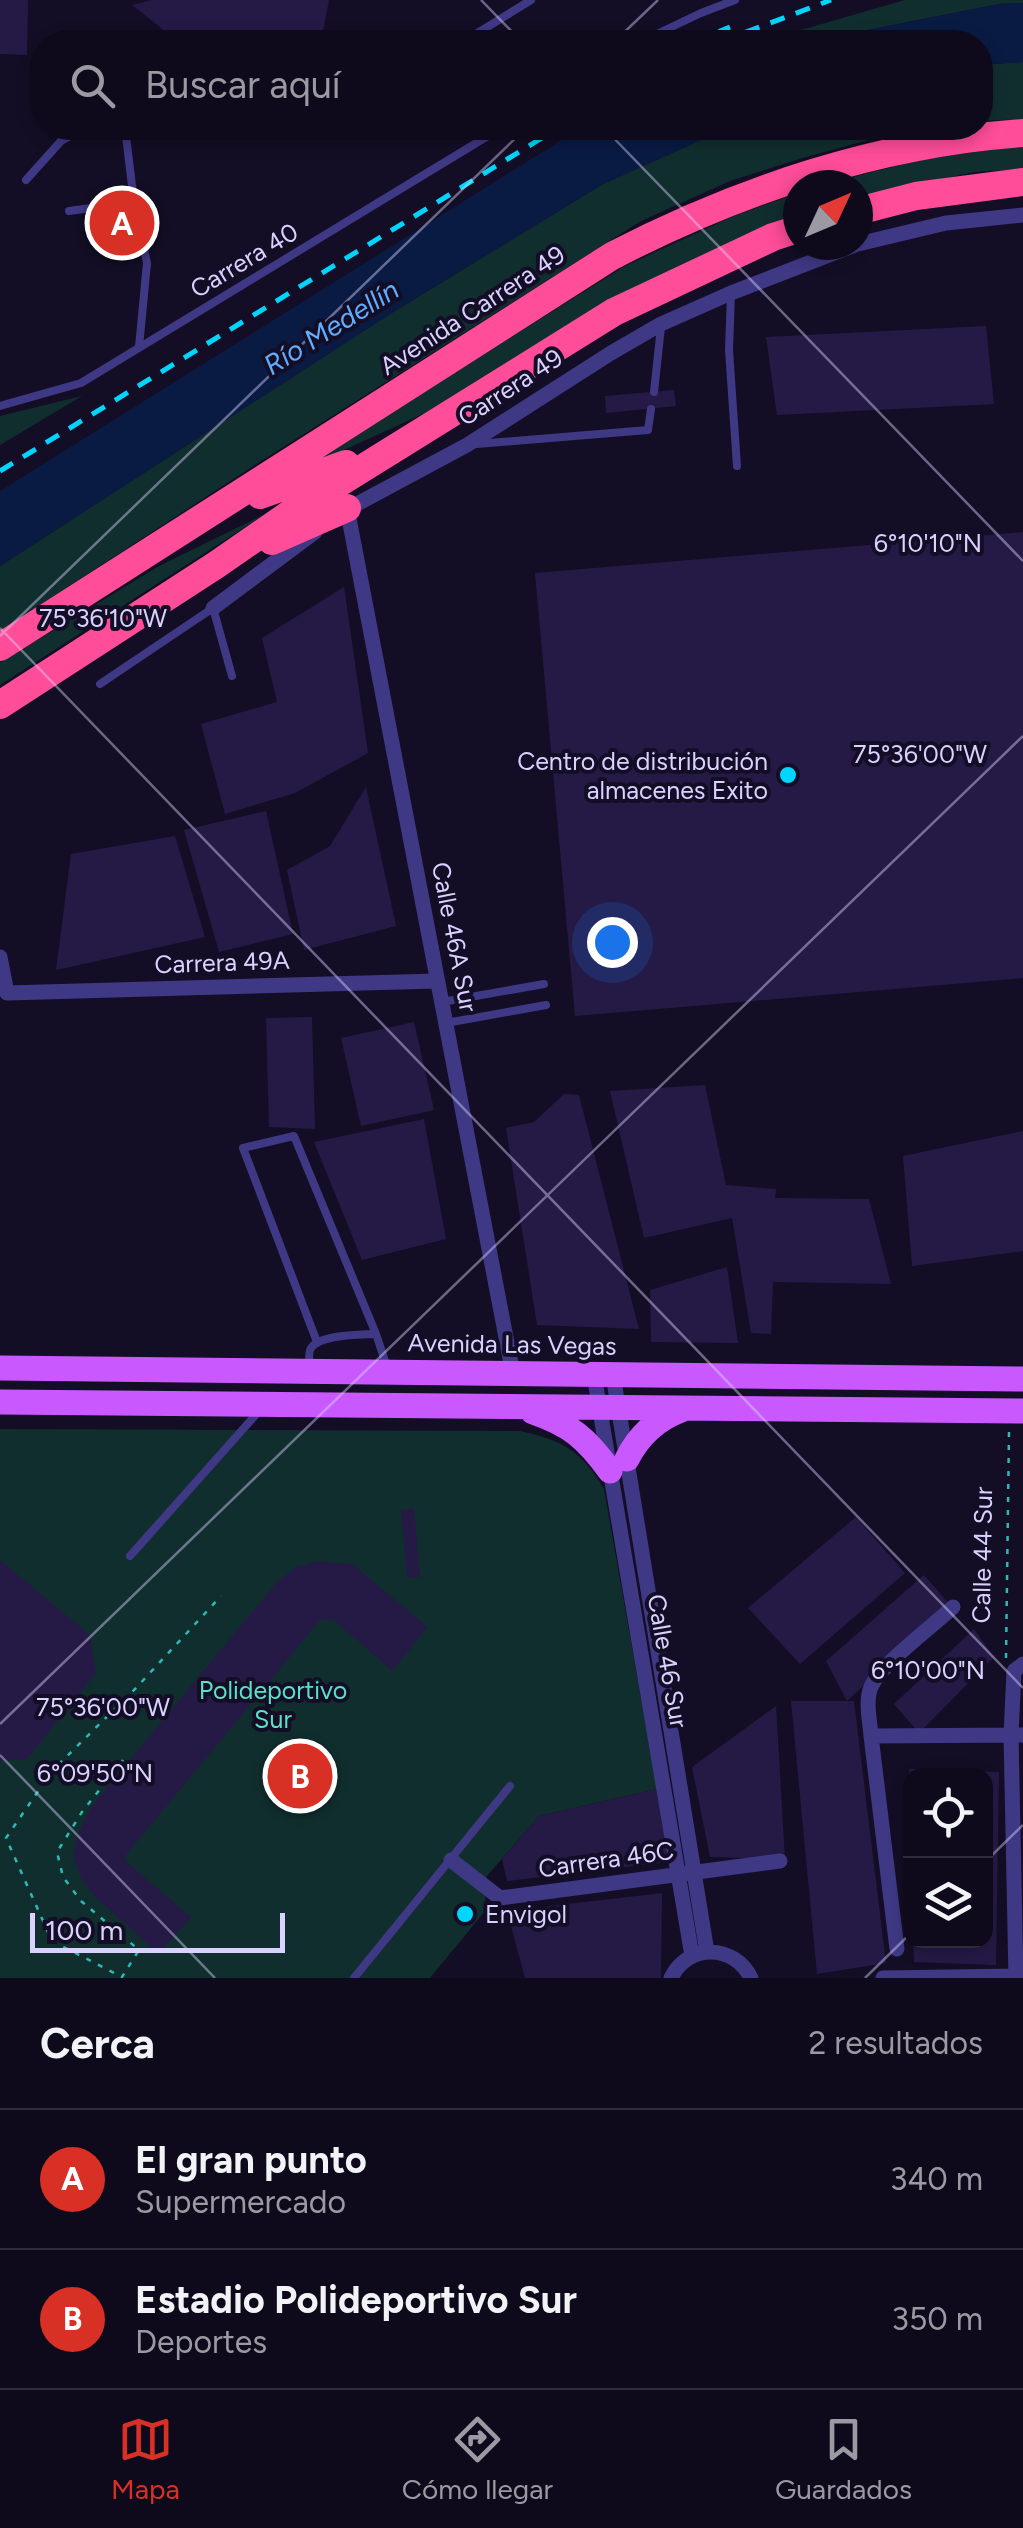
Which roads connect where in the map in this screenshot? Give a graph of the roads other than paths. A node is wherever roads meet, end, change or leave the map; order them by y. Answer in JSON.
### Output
{"nodes":[{"id":1,"x":531,"y":0,"type":"edge"},
{"id":2,"x":734,"y":0,"type":"edge"},
{"id":3,"x":482,"y":30,"type":"edge"},
{"id":4,"x":665,"y":30,"type":"edge"},
{"id":5,"x":1023,"y":133,"type":"edge"},
{"id":6,"x":993,"y":137,"type":"edge"},
{"id":7,"x":63,"y":140,"type":"edge"},
{"id":8,"x":126,"y":140,"type":"edge"},
{"id":9,"x":480,"y":140,"type":"edge"},
{"id":10,"x":965,"y":140,"type":"edge"},
{"id":11,"x":26,"y":180,"type":"dead end"},
{"id":12,"x":1023,"y":182,"type":"edge"},
{"id":13,"x":134,"y":202,"type":"junction"},
{"id":14,"x":873,"y":207,"type":"edge"},
{"id":15,"x":69,"y":211,"type":"dead end"},
{"id":16,"x":1023,"y":215,"type":"edge"},
{"id":17,"x":783,"y":234,"type":"edge"},
{"id":18,"x":873,"y":241,"type":"edge"},
{"id":19,"x":810,"y":260,"type":"edge"},
{"id":20,"x":731,"y":293,"type":"junction"},
{"id":21,"x":661,"y":324,"type":"junction"},
{"id":22,"x":139,"y":348,"type":"junction"},
{"id":23,"x":654,"y":392,"type":"dead end"},
{"id":24,"x":0,"y":406,"type":"edge"},
{"id":25,"x":651,"y":409,"type":"dead end"},
{"id":26,"x":401,"y":443,"type":"junction"},
{"id":27,"x":467,"y":444,"type":"junction"},
{"id":28,"x":737,"y":466,"type":"dead end"},
{"id":29,"x":347,"y":508,"type":"junction"},
{"id":30,"x":212,"y":513,"type":"junction"},
{"id":31,"x":216,"y":566,"type":"junction"},
{"id":32,"x":213,"y":608,"type":"junction"},
{"id":33,"x":0,"y":647,"type":"edge"},
{"id":34,"x":232,"y":676,"type":"dead end"},
{"id":35,"x":100,"y":684,"type":"dead end"},
{"id":36,"x":0,"y":706,"type":"edge"},
{"id":37,"x":0,"y":956,"type":"edge"},
{"id":38,"x":438,"y":981,"type":"junction"},
{"id":39,"x":544,"y":984,"type":"dead end"},
{"id":40,"x":4,"y":998,"type":"edge"},
{"id":41,"x":442,"y":1002,"type":"junction"},
{"id":42,"x":546,"y":1006,"type":"dead end"},
{"id":43,"x":446,"y":1024,"type":"junction"},
{"id":44,"x":376,"y":1334,"type":"junction"},
{"id":45,"x":317,"y":1342,"type":"junction"},
{"id":46,"x":0,"y":1368,"type":"edge"},
{"id":47,"x":308,"y":1372,"type":"junction"},
{"id":48,"x":388,"y":1372,"type":"junction"},
{"id":49,"x":513,"y":1374,"type":"junction"},
{"id":50,"x":604,"y":1375,"type":"junction"},
{"id":51,"x":1023,"y":1379,"type":"edge"},
{"id":52,"x":0,"y":1402,"type":"edge"},
{"id":53,"x":266,"y":1404,"type":"junction"},
{"id":54,"x":519,"y":1407,"type":"junction"},
{"id":55,"x":609,"y":1408,"type":"junction"},
{"id":56,"x":685,"y":1409,"type":"junction"},
{"id":57,"x":1016,"y":1421,"type":"edge"},
{"id":58,"x":619,"y":1465,"type":"junction"},
{"id":59,"x":130,"y":1556,"type":"dead end"},
{"id":60,"x":954,"y":1607,"type":"dead end"},
{"id":61,"x":1018,"y":1668,"type":"edge"},
{"id":62,"x":1017,"y":1734,"type":"edge"},
{"id":63,"x":871,"y":1736,"type":"junction"},
{"id":64,"x":510,"y":1786,"type":"dead end"},
{"id":65,"x":451,"y":1860,"type":"junction"},
{"id":66,"x":780,"y":1861,"type":"dead end"},
{"id":67,"x":686,"y":1873,"type":"junction"},
{"id":68,"x":897,"y":1948,"type":"dead end"},
{"id":69,"x":699,"y":1954,"type":"junction"},
{"id":70,"x":1019,"y":1976,"type":"edge"},
{"id":71,"x":354,"y":1978,"type":"edge"},
{"id":72,"x":671,"y":1978,"type":"edge"},
{"id":73,"x":751,"y":1978,"type":"edge"},
{"id":74,"x":883,"y":1978,"type":"edge"}],
"edges":[{"from":1,"to":3,"type":"lane"},
{"from":2,"to":4,"type":"lane"},
{"from":5,"to":6,"type":"highway","name":"Avenida Carrera 49"},
{"from":7,"to":11,"type":"lane"},
{"from":8,"to":13,"type":"lane"},
{"from":9,"to":22,"type":"lane","name":"Carrera 40"},
{"from":10,"to":30,"type":"highway","name":"Avenida Carrera 49"},
{"from":12,"to":14,"type":"highway"},
{"from":13,"to":15,"type":"lane"},
{"from":13,"to":22,"type":"lane"},
{"from":16,"to":18,"type":"street","name":"Carrera 49"},
{"from":17,"to":26,"type":"highway"},
{"from":19,"to":20,"type":"street","name":"Carrera 49"},
{"from":20,"to":21,"type":"street","name":"Carrera 49"},
{"from":20,"to":28,"type":"lane"},
{"from":21,"to":23,"type":"lane"},
{"from":21,"to":27,"type":"street","name":"Carrera 49"},
{"from":22,"to":24,"type":"lane","name":"Carrera 40"},
{"from":25,"to":27,"type":"lane"},
{"from":26,"to":30,"type":"highway"},
{"from":26,"to":31,"type":"highway"},
{"from":27,"to":29,"type":"street","name":"Carrera 49"},
{"from":29,"to":31,"type":"highway"},
{"from":29,"to":32,"type":"street","name":"Carrera 49"},
{"from":29,"to":38,"type":"street","name":"Calle 46A Sur"},
{"from":30,"to":33,"type":"highway","name":"Avenida Carrera 49"},
{"from":31,"to":36,"type":"highway"},
{"from":32,"to":34,"type":"lane"},
{"from":32,"to":35,"type":"lane"},
{"from":37,"to":40,"type":"street"},
{"from":38,"to":40,"type":"street","name":"Carrera 49A"},
{"from":38,"to":41,"type":"street","name":"Calle 46A Sur"},
{"from":39,"to":41,"type":"lane"},
{"from":41,"to":43,"type":"street","name":"Calle 46A Sur"},
{"from":42,"to":43,"type":"lane"},
{"from":43,"to":49,"type":"street","name":"Calle 46A Sur"},
{"from":44,"to":45,"type":"lane"},
{"from":44,"to":45,"type":"lane"},
{"from":44,"to":48,"type":"lane"},
{"from":45,"to":47,"type":"lane"},
{"from":46,"to":47,"type":"main road","name":"Avenida Las Vegas"},
{"from":47,"to":48,"type":"main road","name":"Avenida Las Vegas"},
{"from":48,"to":49,"type":"main road","name":"Avenida Las Vegas"},
{"from":49,"to":50,"type":"main road","name":"Avenida Las Vegas"},
{"from":50,"to":51,"type":"main road","name":"Avenida Las Vegas"},
{"from":50,"to":55,"type":"street","name":"Calle 46 Sur"},
{"from":52,"to":53,"type":"main road"},
{"from":53,"to":54,"type":"main road"},
{"from":53,"to":59,"type":"lane"},
{"from":54,"to":55,"type":"main road"},
{"from":54,"to":58,"type":"main road"},
{"from":55,"to":56,"type":"main road"},
{"from":55,"to":58,"type":"street","name":"Calle 46 Sur"},
{"from":56,"to":57,"type":"main road"},
{"from":56,"to":58,"type":"main road"},
{"from":58,"to":67,"type":"street","name":"Calle 46 Sur"},
{"from":60,"to":63,"type":"street"},
{"from":61,"to":62,"type":"street"},
{"from":62,"to":63,"type":"street"},
{"from":62,"to":70,"type":"street"},
{"from":63,"to":68,"type":"street"},
{"from":64,"to":65,"type":"lane"},
{"from":65,"to":67,"type":"street","name":"Carrera 46C"},
{"from":65,"to":71,"type":"lane"},
{"from":66,"to":67,"type":"street","name":"Carrera 46C"},
{"from":67,"to":69,"type":"street","name":"Calle 46 Sur"},
{"from":69,"to":72,"type":"street"},
{"from":69,"to":73,"type":"street"},
{"from":70,"to":74,"type":"street"}]}
